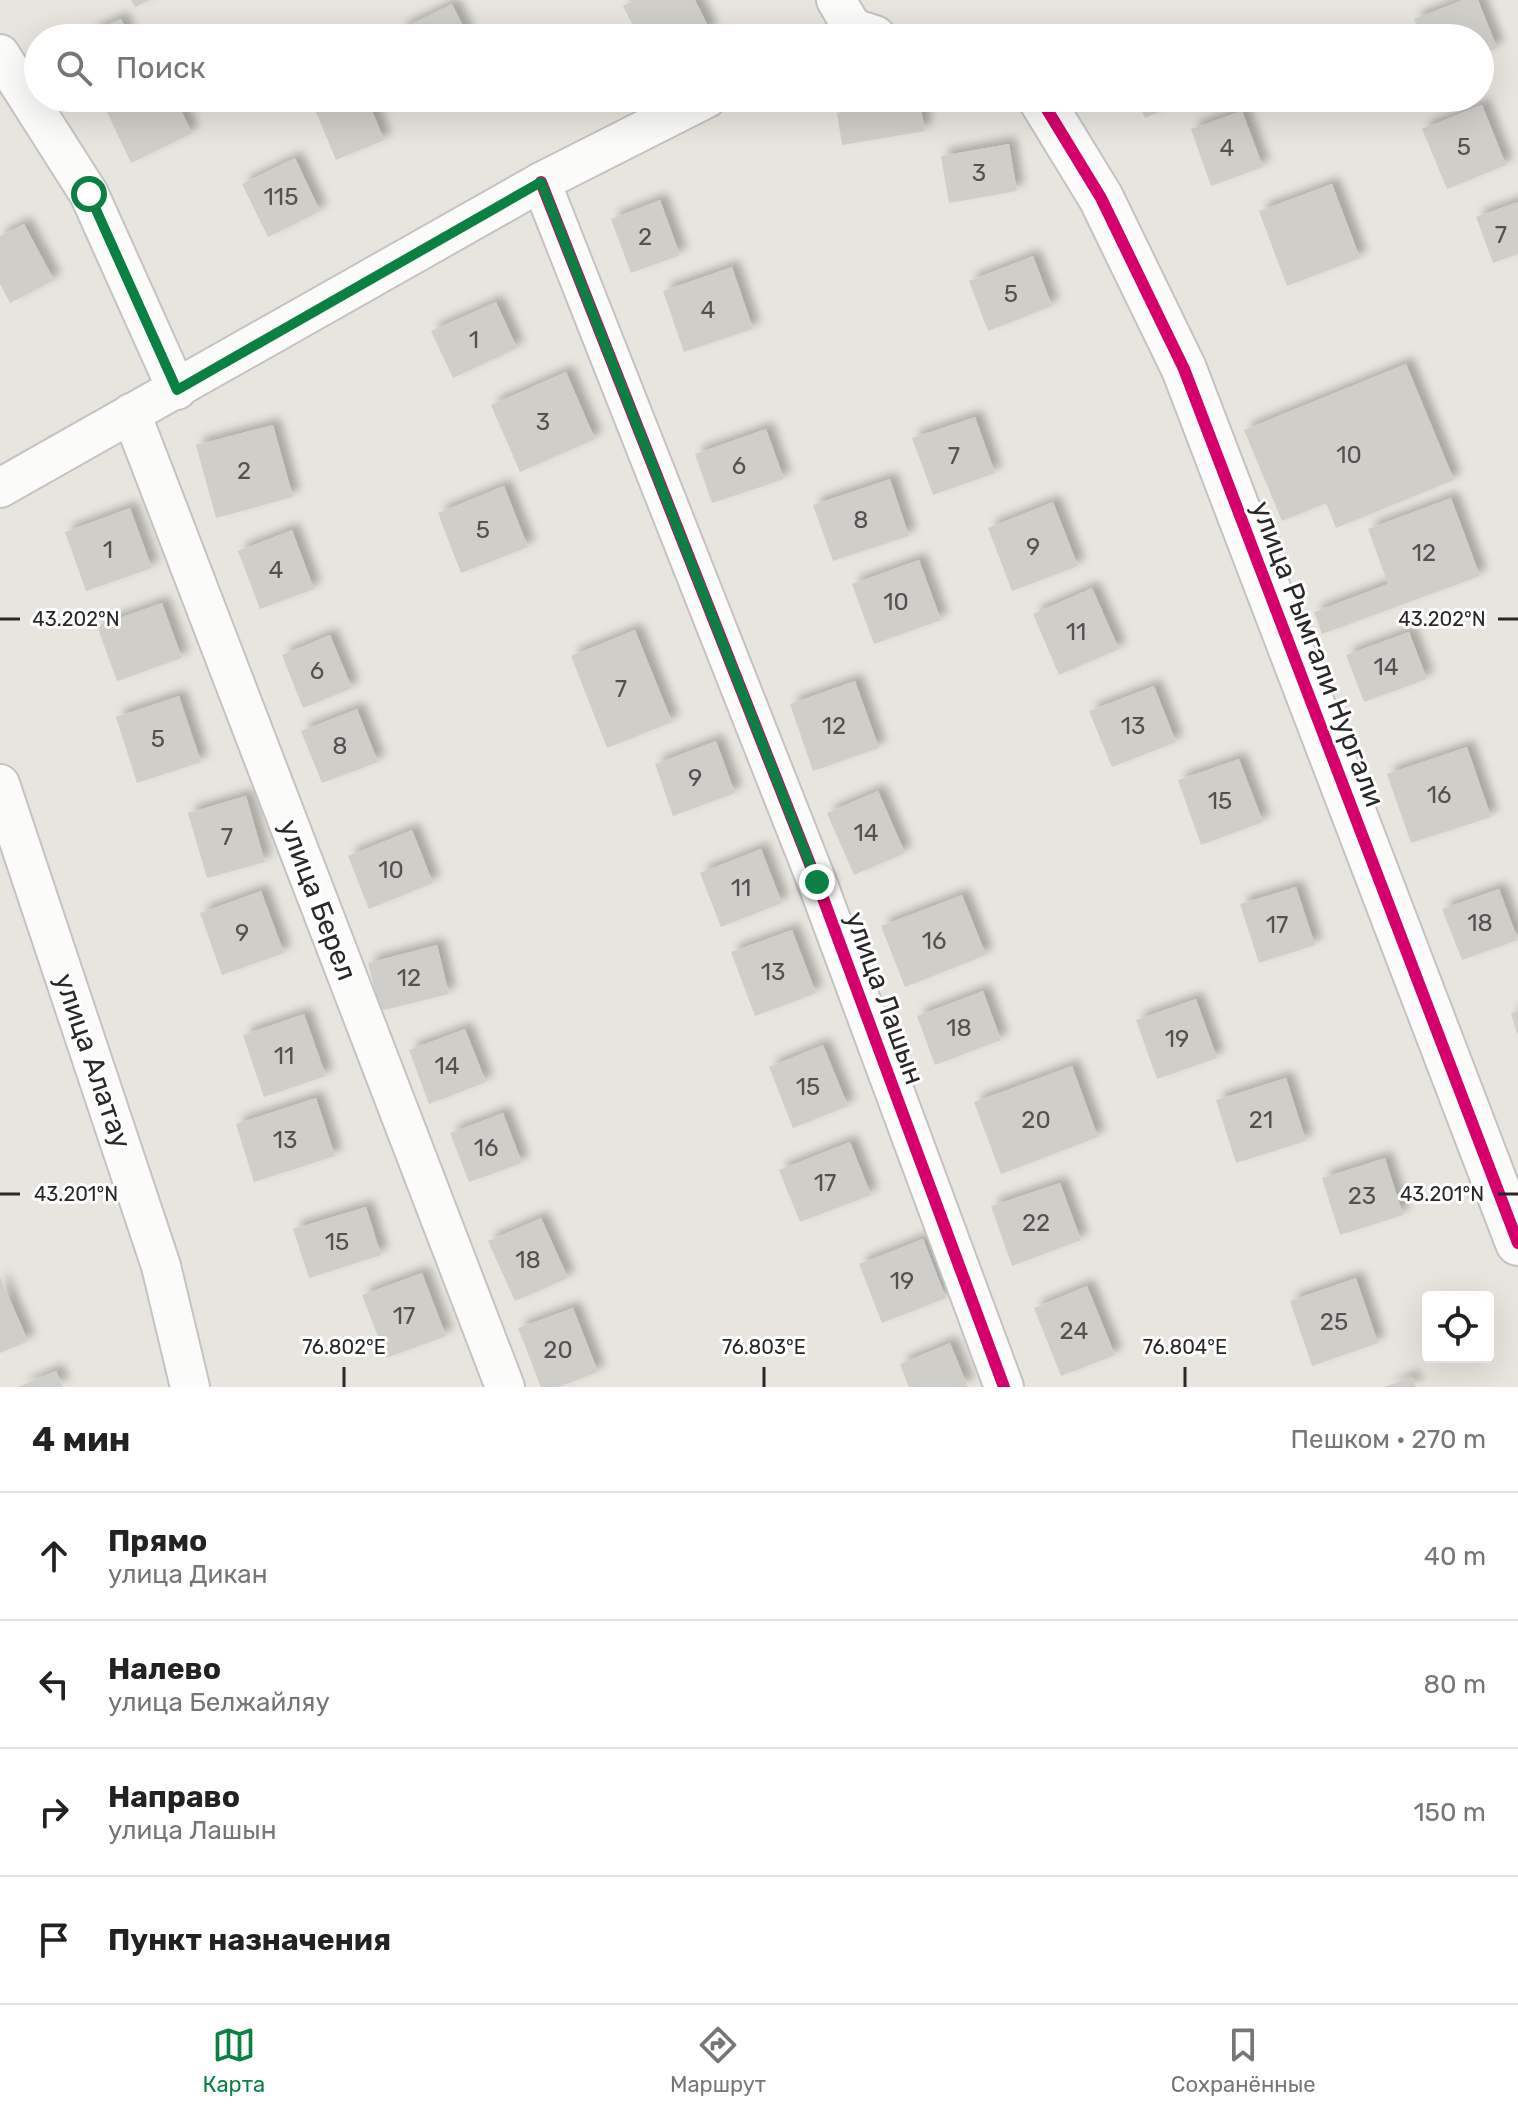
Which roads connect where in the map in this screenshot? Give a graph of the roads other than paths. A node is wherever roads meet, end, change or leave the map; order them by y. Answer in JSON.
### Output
{"nodes":[{"id":1,"x":0,"y":54,"type":"edge"},
{"id":2,"x":24,"y":92,"type":"edge"},
{"id":3,"x":37,"y":112,"type":"edge"},
{"id":4,"x":679,"y":112,"type":"edge"},
{"id":5,"x":1049,"y":112,"type":"edge"},
{"id":6,"x":541,"y":182,"type":"junction"},
{"id":7,"x":177,"y":390,"type":"junction"},
{"id":8,"x":131,"y":413,"type":"junction"},
{"id":9,"x":0,"y":488,"type":"edge"},
{"id":10,"x":0,"y":784,"type":"edge"},
{"id":11,"x":1518,"y":1243,"type":"edge"},
{"id":12,"x":190,"y":1387,"type":"edge"},
{"id":13,"x":505,"y":1387,"type":"edge"},
{"id":14,"x":1004,"y":1387,"type":"edge"}],
"edges":[{"from":1,"to":2,"type":"street"},
{"from":3,"to":7,"type":"street"},
{"from":4,"to":6,"type":"street"},
{"from":5,"to":11,"type":"street","name":"улица Рымгали Нургали"},
{"from":6,"to":7,"type":"street"},
{"from":6,"to":14,"type":"street","name":"улица Лашын"},
{"from":7,"to":8,"type":"street"},
{"from":8,"to":9,"type":"street"},
{"from":8,"to":13,"type":"street","name":"улица Берел"},
{"from":10,"to":12,"type":"street","name":"улица Алатау"}]}
